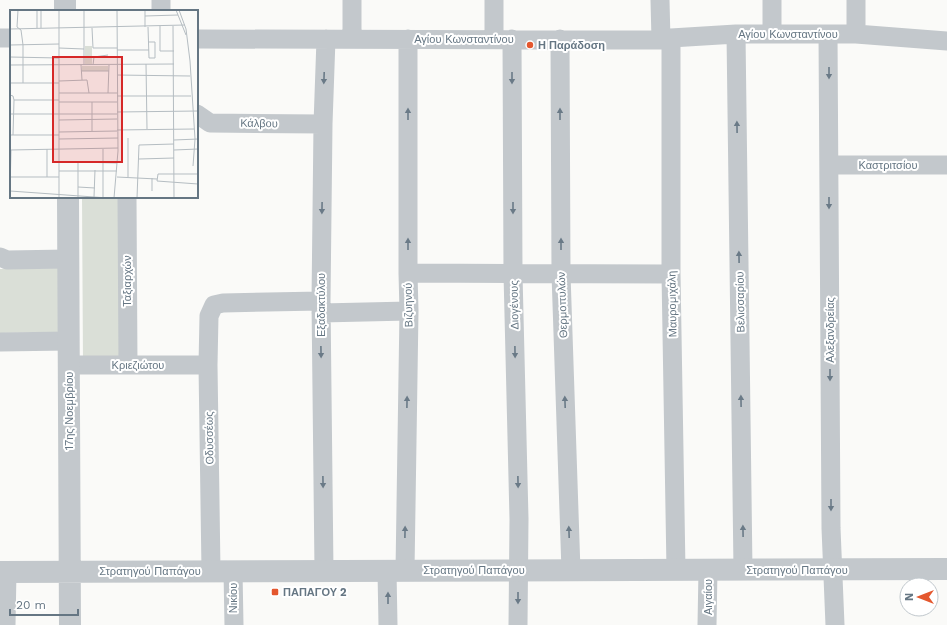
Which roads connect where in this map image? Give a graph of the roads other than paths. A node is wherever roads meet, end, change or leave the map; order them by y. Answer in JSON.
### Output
{"nodes":[{"id":1,"x":352,"y":0,"type":"edge"},
{"id":2,"x":494,"y":0,"type":"edge"},
{"id":3,"x":660,"y":0,"type":"edge"},
{"id":4,"x":772,"y":0,"type":"edge"},
{"id":5,"x":856,"y":0,"type":"edge"},
{"id":6,"x":772,"y":33,"type":"junction"},
{"id":7,"x":736,"y":34,"type":"junction"},
{"id":8,"x":828,"y":34,"type":"junction"},
{"id":9,"x":856,"y":34,"type":"junction"},
{"id":10,"x":198,"y":39,"type":"edge"},
{"id":11,"x":326,"y":39,"type":"junction"},
{"id":12,"x":352,"y":39,"type":"junction"},
{"id":13,"x":408,"y":39,"type":"junction"},
{"id":14,"x":503,"y":39,"type":"junction"},
{"id":15,"x":560,"y":39,"type":"junction"},
{"id":16,"x":666,"y":39,"type":"junction"},
{"id":17,"x":947,"y":41,"type":"edge"},
{"id":18,"x":198,"y":115,"type":"edge"},
{"id":19,"x":323,"y":124,"type":"junction"},
{"id":20,"x":829,"y":165,"type":"junction"},
{"id":21,"x":947,"y":165,"type":"edge"},
{"id":22,"x":68,"y":198,"type":"edge"},
{"id":23,"x":127,"y":198,"type":"edge"},
{"id":24,"x":0,"y":257,"type":"edge"},
{"id":25,"x":68,"y":259,"type":"junction"},
{"id":26,"x":408,"y":273,"type":"junction"},
{"id":27,"x":513,"y":274,"type":"junction"},
{"id":28,"x":561,"y":274,"type":"junction"},
{"id":29,"x":671,"y":274,"type":"junction"},
{"id":30,"x":321,"y":307,"type":"junction"},
{"id":31,"x":409,"y":311,"type":"junction"},
{"id":32,"x":68,"y":341,"type":"junction"},
{"id":33,"x":0,"y":342,"type":"edge"},
{"id":34,"x":208,"y":364,"type":"junction"},
{"id":35,"x":68,"y":365,"type":"junction"},
{"id":36,"x":128,"y":365,"type":"junction"},
{"id":37,"x":947,"y":569,"type":"edge"},
{"id":38,"x":518,"y":570,"type":"junction"},
{"id":39,"x":676,"y":570,"type":"junction"},
{"id":40,"x":708,"y":570,"type":"junction"},
{"id":41,"x":743,"y":570,"type":"junction"},
{"id":42,"x":833,"y":570,"type":"junction"},
{"id":43,"x":211,"y":571,"type":"junction"},
{"id":44,"x":233,"y":571,"type":"junction"},
{"id":45,"x":324,"y":571,"type":"junction"},
{"id":46,"x":396,"y":571,"type":"junction"},
{"id":47,"x":571,"y":571,"type":"junction"},
{"id":48,"x":4,"y":572,"type":"edge"},
{"id":49,"x":70,"y":572,"type":"junction"},
{"id":50,"x":6,"y":625,"type":"edge"},
{"id":51,"x":70,"y":625,"type":"edge"},
{"id":52,"x":234,"y":625,"type":"edge"},
{"id":53,"x":388,"y":625,"type":"edge"},
{"id":54,"x":518,"y":625,"type":"edge"},
{"id":55,"x":707,"y":625,"type":"edge"},
{"id":56,"x":835,"y":625,"type":"edge"}],
"edges":[{"from":1,"to":12,"type":"street"},
{"from":2,"to":14,"type":"street","name":"Διογένους"},
{"from":3,"to":16,"type":"street","name":"Μαυρομιχάλη"},
{"from":4,"to":6,"type":"street"},
{"from":5,"to":9,"type":"street"},
{"from":6,"to":7,"type":"street","name":"Αγίου Κωνσταντίνου"},
{"from":6,"to":8,"type":"street","name":"Αγίου Κωνσταντίνου"},
{"from":7,"to":16,"type":"street","name":"Αγίου Κωνσταντίνου"},
{"from":41,"to":7,"type":"street","name":"Βελισσαρίου","one_way":true},
{"from":8,"to":9,"type":"street","name":"Αγίου Κωνσταντίνου"},
{"from":8,"to":20,"type":"street","name":"Αλεξανδρείας","one_way":true},
{"from":9,"to":17,"type":"street","name":"Αγίου Κωνσταντίνου"},
{"from":10,"to":11,"type":"street","name":"Αγίου Κωνσταντίνου"},
{"from":11,"to":12,"type":"street","name":"Αγίου Κωνσταντίνου"},
{"from":11,"to":19,"type":"street","name":"Εξαδακτύλου","one_way":true},
{"from":12,"to":13,"type":"street","name":"Αγίου Κωνσταντίνου"},
{"from":13,"to":14,"type":"street","name":"Αγίου Κωνσταντίνου"},
{"from":26,"to":13,"type":"street","name":"Βιζυηνού","one_way":true},
{"from":14,"to":15,"type":"street","name":"Αγίου Κωνσταντίνου"},
{"from":14,"to":27,"type":"street","name":"Διογένους","one_way":true},
{"from":15,"to":16,"type":"street","name":"Αγίου Κωνσταντίνου"},
{"from":28,"to":15,"type":"street","name":"Θερμοπυλών","one_way":true},
{"from":16,"to":29,"type":"street","name":"Μαυρομιχάλη"},
{"from":18,"to":19,"type":"street","name":"Κάλβου"},
{"from":19,"to":30,"type":"street","name":"Εξαδακτύλου","one_way":true},
{"from":20,"to":21,"type":"street","name":"Καστριτσίου"},
{"from":20,"to":42,"type":"street","name":"Αλεξανδρείας","one_way":true},
{"from":22,"to":25,"type":"street","name":"17ης Νοεμβρίου"},
{"from":23,"to":36,"type":"street","name":"Ταξιαρχών"},
{"from":24,"to":25,"type":"street"},
{"from":25,"to":32,"type":"street","name":"17ης Νοεμβρίου"},
{"from":26,"to":27,"type":"street"},
{"from":26,"to":31,"type":"street","name":"Βιζυηνού"},
{"from":27,"to":28,"type":"street"},
{"from":27,"to":38,"type":"street","name":"Διογένους","one_way":true},
{"from":28,"to":29,"type":"street"},
{"from":47,"to":28,"type":"street","name":"Θερμοπυλών","one_way":true},
{"from":29,"to":39,"type":"street","name":"Μαυρομιχάλη"},
{"from":30,"to":31,"type":"street"},
{"from":30,"to":34,"type":"street","name":"Οδυσσέως"},
{"from":30,"to":45,"type":"street","name":"Εξαδακτύλου","one_way":true},
{"from":46,"to":31,"type":"street","name":"Βιζυηνού","one_way":true},
{"from":32,"to":33,"type":"street"},
{"from":32,"to":35,"type":"street","name":"17ης Νοεμβρίου"},
{"from":34,"to":36,"type":"street","name":"Κριεζιώτου"},
{"from":34,"to":43,"type":"street","name":"Οδυσσέως"},
{"from":35,"to":36,"type":"street","name":"Κριεζιώτου"},
{"from":35,"to":49,"type":"street","name":"17ης Νοεμβρίου"},
{"from":37,"to":42,"type":"street","name":"Στρατηγού Παπάγου"},
{"from":38,"to":46,"type":"street","name":"Στρατηγού Παπάγου"},
{"from":38,"to":47,"type":"street","name":"Στρατηγού Παπάγου"},
{"from":38,"to":54,"type":"street","name":"Διογένους","one_way":true},
{"from":39,"to":40,"type":"street","name":"Στρατηγού Παπάγου"},
{"from":39,"to":47,"type":"street","name":"Στρατηγού Παπάγου"},
{"from":40,"to":41,"type":"street","name":"Στρατηγού Παπάγου"},
{"from":40,"to":55,"type":"street","name":"Αιγαίου"},
{"from":41,"to":42,"type":"street","name":"Στρατηγού Παπάγου"},
{"from":42,"to":56,"type":"street","name":"Αλεξανδρείας"},
{"from":43,"to":44,"type":"street","name":"Στρατηγού Παπάγου"},
{"from":43,"to":49,"type":"street","name":"Στρατηγού Παπάγου"},
{"from":44,"to":45,"type":"street","name":"Στρατηγού Παπάγου"},
{"from":44,"to":52,"type":"street","name":"Νικίου"},
{"from":45,"to":46,"type":"street","name":"Στρατηγού Παπάγου"},
{"from":53,"to":46,"type":"street","name":"Βιζυηνού","one_way":true},
{"from":48,"to":49,"type":"street","name":"Στρατηγού Παπάγου"},
{"from":48,"to":50,"type":"street"},
{"from":49,"to":51,"type":"street","name":"17ης Νοεμβρίου"}]}
